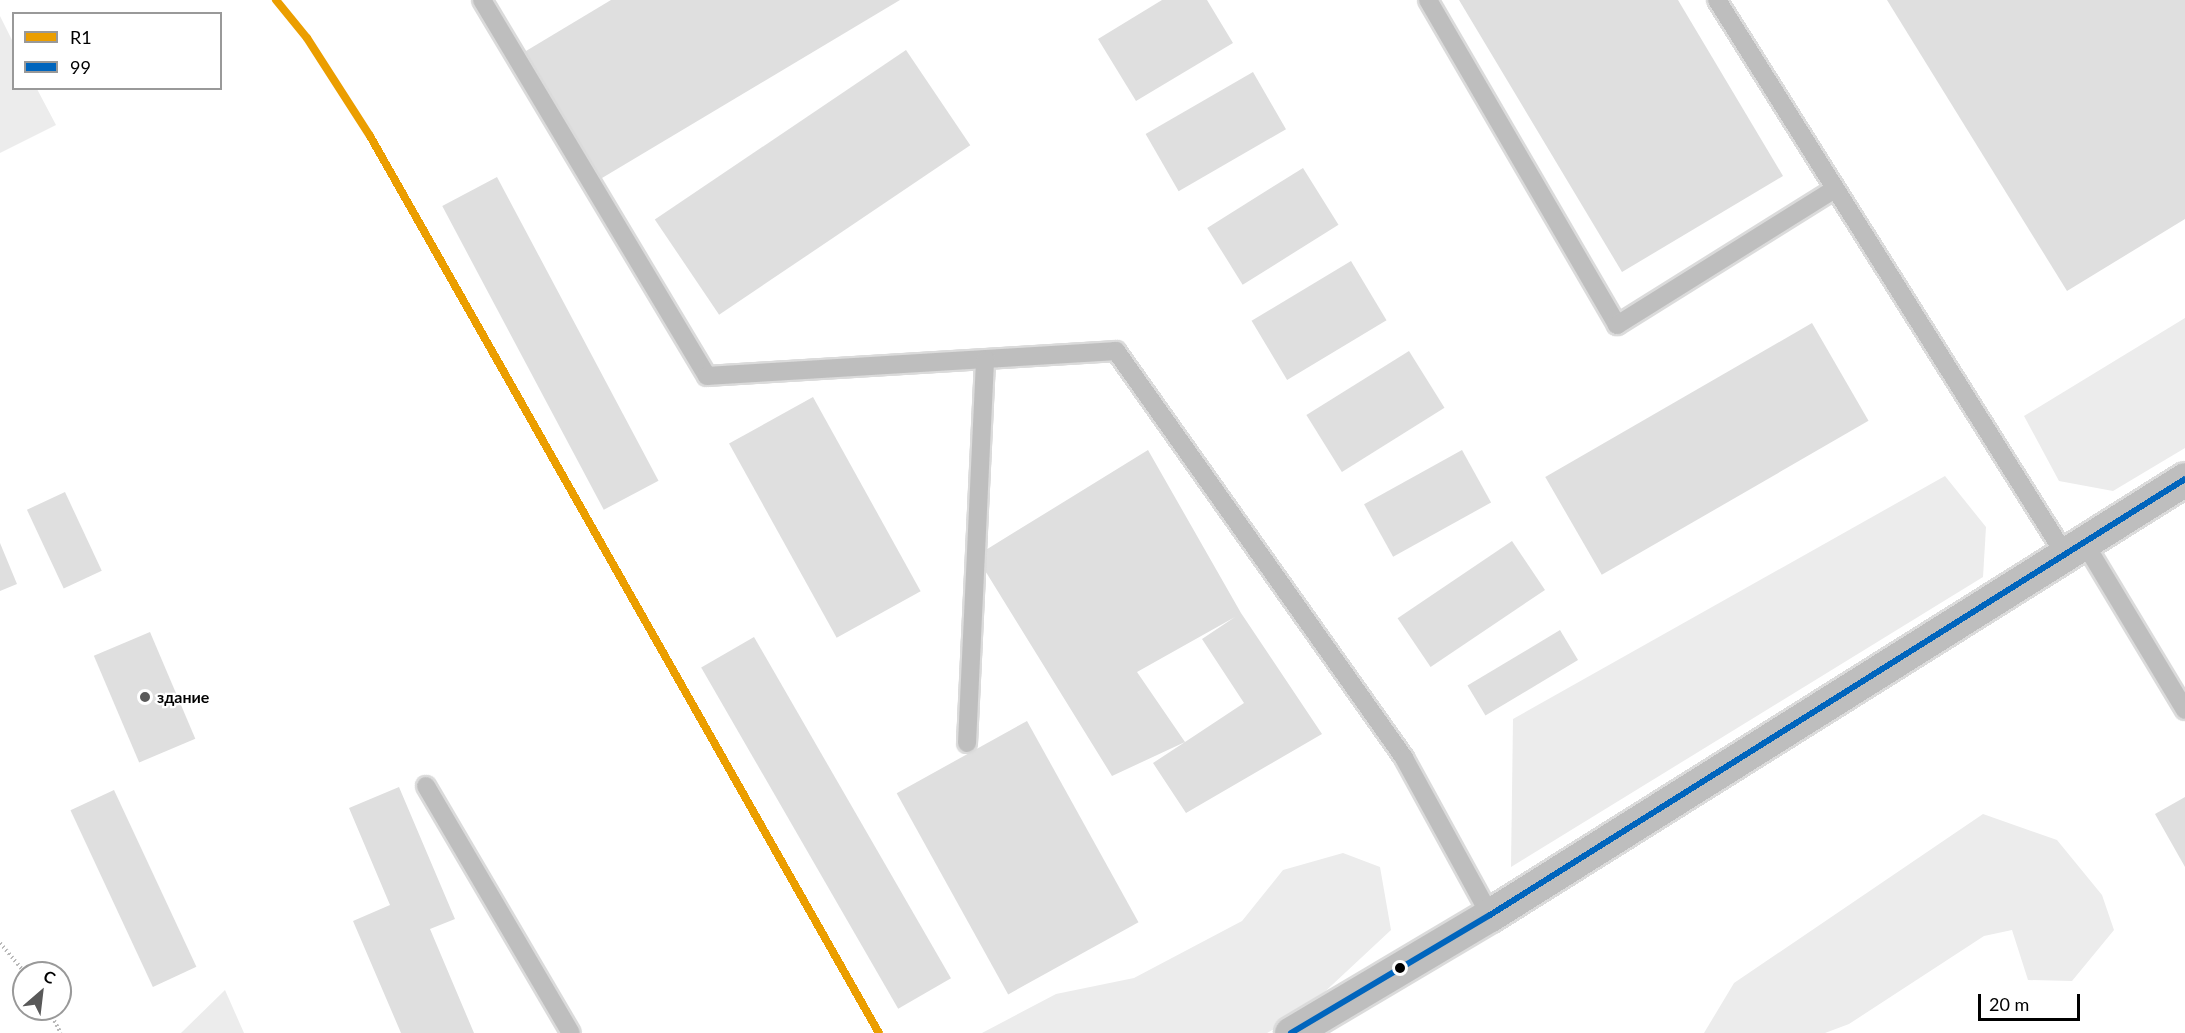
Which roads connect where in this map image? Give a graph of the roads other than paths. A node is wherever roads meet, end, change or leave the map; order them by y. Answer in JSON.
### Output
{"nodes":[{"id":1,"x":482,"y":0,"type":"edge"},
{"id":2,"x":1428,"y":0,"type":"edge"},
{"id":3,"x":1717,"y":0,"type":"edge"},
{"id":4,"x":1835,"y":189,"type":"junction"},
{"id":5,"x":985,"y":359,"type":"junction"},
{"id":6,"x":2185,"y":479,"type":"edge"},
{"id":7,"x":2074,"y":547,"type":"junction"},
{"id":8,"x":2185,"y":710,"type":"edge"},
{"id":9,"x":967,"y":743,"type":"dead end"},
{"id":10,"x":426,"y":786,"type":"dead end"},
{"id":11,"x":1490,"y":915,"type":"junction"},
{"id":12,"x":571,"y":1033,"type":"edge"},
{"id":13,"x":1291,"y":1033,"type":"edge"}],
"edges":[{"from":1,"to":5,"type":"lane"},
{"from":2,"to":4,"type":"lane"},
{"from":3,"to":4,"type":"lane"},
{"from":4,"to":7,"type":"lane"},
{"from":5,"to":9,"type":"lane"},
{"from":5,"to":11,"type":"lane"},
{"from":6,"to":7,"type":"main road"},
{"from":7,"to":8,"type":"lane"},
{"from":7,"to":11,"type":"main road"},
{"from":10,"to":12,"type":"lane"},
{"from":11,"to":13,"type":"main road"}]}
